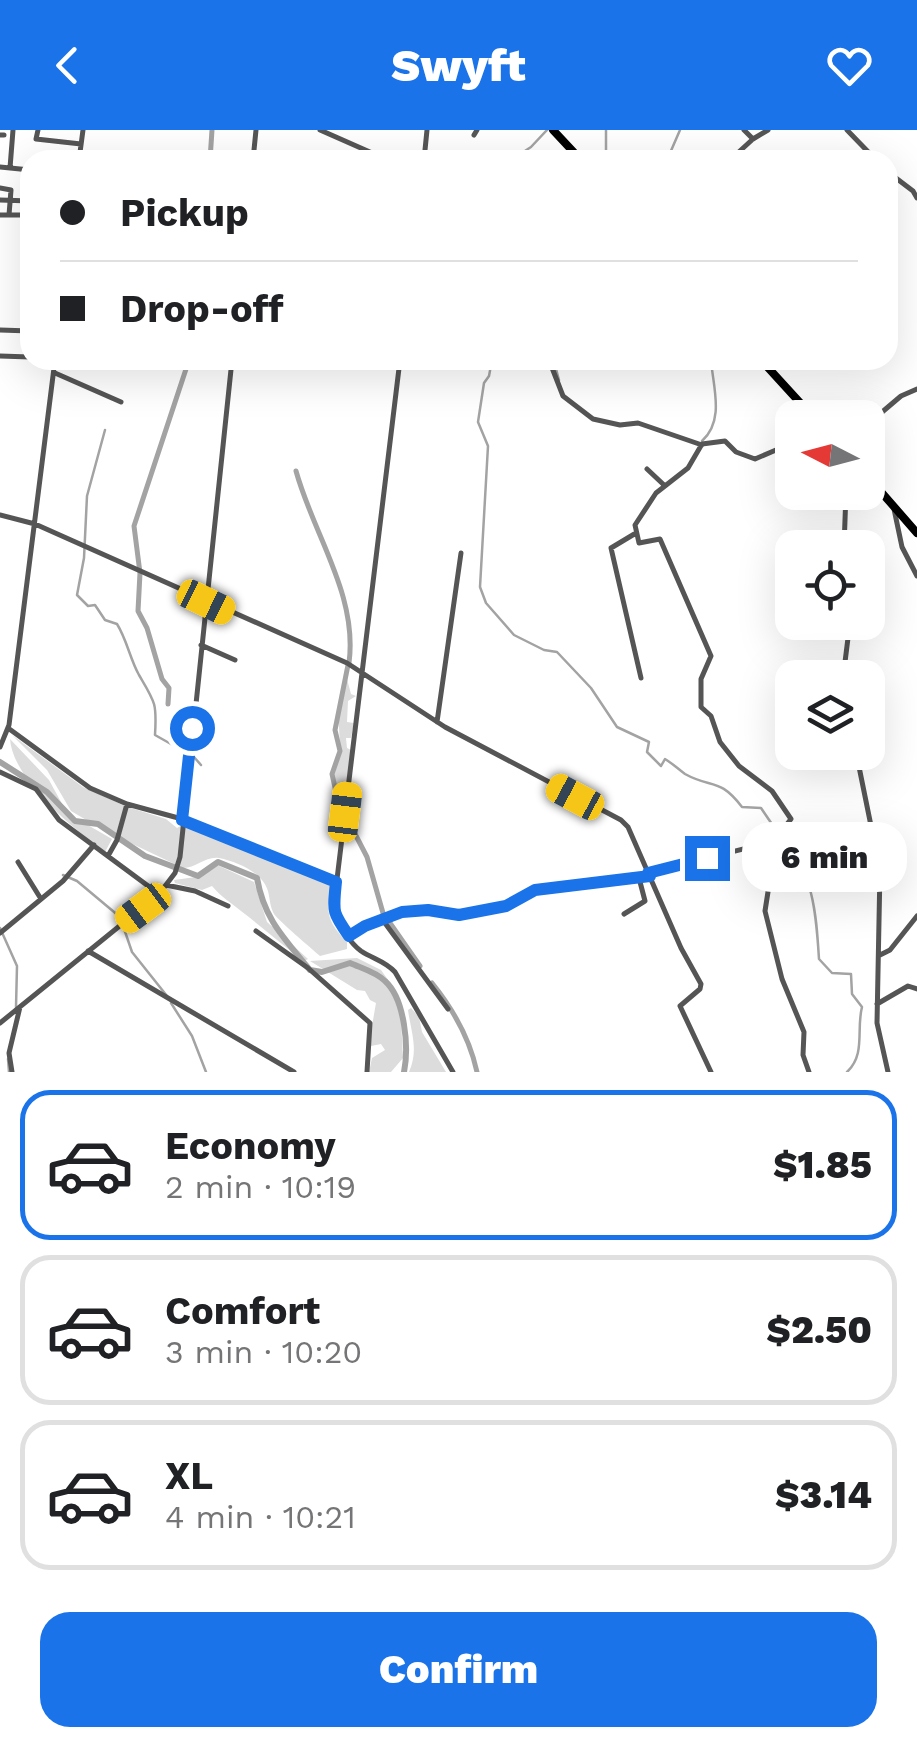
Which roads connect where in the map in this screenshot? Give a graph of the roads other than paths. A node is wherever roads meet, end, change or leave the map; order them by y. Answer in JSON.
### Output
{"nodes":[{"id":1,"x":13,"y":130,"type":"edge"},
{"id":2,"x":38,"y":130,"type":"edge"},
{"id":3,"x":83,"y":130,"type":"edge"},
{"id":4,"x":320,"y":130,"type":"edge"},
{"id":5,"x":744,"y":130,"type":"edge"},
{"id":6,"x":768,"y":130,"type":"edge"},
{"id":7,"x":847,"y":130,"type":"edge"},
{"id":8,"x":753,"y":139,"type":"junction"},
{"id":9,"x":81,"y":144,"type":"junction"},
{"id":10,"x":80,"y":150,"type":"edge"},
{"id":11,"x":365,"y":150,"type":"edge"},
{"id":12,"x":741,"y":150,"type":"edge"},
{"id":13,"x":866,"y":150,"type":"edge"},
{"id":14,"x":0,"y":167,"type":"edge"},
{"id":15,"x":10,"y":168,"type":"junction"},
{"id":16,"x":20,"y":169,"type":"edge"},
{"id":17,"x":898,"y":180,"type":"edge"},
{"id":18,"x":0,"y":188,"type":"edge"},
{"id":19,"x":917,"y":198,"type":"edge"},
{"id":20,"x":0,"y":200,"type":"edge"},
{"id":21,"x":10,"y":201,"type":"junction"},
{"id":22,"x":20,"y":201,"type":"edge"},
{"id":23,"x":0,"y":215,"type":"edge"},
{"id":24,"x":9,"y":215,"type":"junction"},
{"id":25,"x":20,"y":216,"type":"edge"},
{"id":26,"x":231,"y":370,"type":"edge"},
{"id":27,"x":399,"y":370,"type":"edge"},
{"id":28,"x":553,"y":370,"type":"edge"},
{"id":29,"x":770,"y":370,"type":"edge"},
{"id":30,"x":54,"y":372,"type":"joint"},
{"id":31,"x":917,"y":388,"type":"edge"},
{"id":32,"x":798,"y":400,"type":"edge"},
{"id":33,"x":121,"y":402,"type":"dead end"},
{"id":34,"x":885,"y":410,"type":"edge"},
{"id":35,"x":702,"y":445,"type":"junction"},
{"id":36,"x":775,"y":450,"type":"edge"},
{"id":37,"x":647,"y":469,"type":"dead end"},
{"id":38,"x":664,"y":485,"type":"junction"},
{"id":39,"x":885,"y":497,"type":"edge"},
{"id":40,"x":893,"y":506,"type":"junction"},
{"id":41,"x":0,"y":515,"type":"edge"},
{"id":42,"x":35,"y":524,"type":"junction"},
{"id":43,"x":636,"y":532,"type":"junction"},
{"id":44,"x":917,"y":533,"type":"edge"},
{"id":45,"x":461,"y":553,"type":"dead end"},
{"id":46,"x":917,"y":576,"type":"edge"},
{"id":47,"x":206,"y":602,"type":"junction"},
{"id":48,"x":201,"y":645,"type":"junction"},
{"id":49,"x":235,"y":660,"type":"dead end"},
{"id":50,"x":362,"y":672,"type":"junction"},
{"id":51,"x":641,"y":678,"type":"dead end"},
{"id":52,"x":437,"y":722,"type":"junction"},
{"id":53,"x":8,"y":728,"type":"junction"},
{"id":54,"x":0,"y":747,"type":"edge"},
{"id":55,"x":860,"y":770,"type":"edge"},
{"id":56,"x":0,"y":772,"type":"edge"},
{"id":57,"x":127,"y":804,"type":"junction"},
{"id":58,"x":182,"y":820,"type":"junction"},
{"id":59,"x":758,"y":843,"type":"junction"},
{"id":60,"x":94,"y":846,"type":"junction"},
{"id":61,"x":108,"y":856,"type":"junction"},
{"id":62,"x":18,"y":862,"type":"dead end"},
{"id":63,"x":649,"y":875,"type":"junction"},
{"id":64,"x":638,"y":878,"type":"junction"},
{"id":65,"x":336,"y":882,"type":"junction"},
{"id":66,"x":166,"y":885,"type":"junction"},
{"id":67,"x":159,"y":894,"type":"junction"},
{"id":68,"x":41,"y":899,"type":"junction"},
{"id":69,"x":228,"y":906,"type":"dead end"},
{"id":70,"x":624,"y":914,"type":"dead end"},
{"id":71,"x":917,"y":916,"type":"edge"},
{"id":72,"x":382,"y":920,"type":"junction"},
{"id":73,"x":256,"y":932,"type":"dead end"},
{"id":74,"x":0,"y":933,"type":"edge"},
{"id":75,"x":349,"y":936,"type":"junction"},
{"id":76,"x":88,"y":951,"type":"junction"},
{"id":77,"x":880,"y":956,"type":"junction"},
{"id":78,"x":917,"y":989,"type":"edge"},
{"id":79,"x":878,"y":1004,"type":"junction"},
{"id":80,"x":20,"y":1006,"type":"junction"},
{"id":81,"x":448,"y":1010,"type":"dead end"},
{"id":82,"x":0,"y":1023,"type":"edge"},
{"id":83,"x":12,"y":1072,"type":"edge"},
{"id":84,"x":294,"y":1072,"type":"edge"},
{"id":85,"x":366,"y":1072,"type":"edge"},
{"id":86,"x":454,"y":1072,"type":"edge"},
{"id":87,"x":711,"y":1072,"type":"edge"},
{"id":88,"x":809,"y":1072,"type":"edge"},
{"id":89,"x":888,"y":1072,"type":"edge"}],
"edges":[{"from":1,"to":15,"type":"street"},
{"from":2,"to":9,"type":"street"},
{"from":3,"to":9,"type":"street"},
{"from":4,"to":11,"type":"street"},
{"from":5,"to":8,"type":"street"},
{"from":6,"to":8,"type":"street"},
{"from":7,"to":13,"type":"street"},
{"from":8,"to":12,"type":"street"},
{"from":9,"to":10,"type":"street"},
{"from":14,"to":15,"type":"street"},
{"from":15,"to":16,"type":"street"},
{"from":17,"to":19,"type":"street"},
{"from":18,"to":21,"type":"street"},
{"from":20,"to":21,"type":"street"},
{"from":21,"to":22,"type":"street"},
{"from":21,"to":24,"type":"street"},
{"from":23,"to":24,"type":"street"},
{"from":24,"to":25,"type":"street"},
{"from":26,"to":47,"type":"street"},
{"from":27,"to":50,"type":"street"},
{"from":28,"to":35,"type":"street"},
{"from":29,"to":32,"type":"main road"},
{"from":30,"to":33,"type":"street"},
{"from":30,"to":42,"type":"street"},
{"from":31,"to":34,"type":"street"},
{"from":35,"to":36,"type":"street"},
{"from":35,"to":38,"type":"street"},
{"from":37,"to":38,"type":"street"},
{"from":38,"to":43,"type":"street"},
{"from":39,"to":40,"type":"main road"},
{"from":40,"to":44,"type":"main road"},
{"from":40,"to":46,"type":"street"},
{"from":41,"to":42,"type":"street"},
{"from":42,"to":47,"type":"street"},
{"from":42,"to":53,"type":"street"},
{"from":43,"to":51,"type":"street"},
{"from":43,"to":59,"type":"street"},
{"from":45,"to":52,"type":"street"},
{"from":47,"to":48,"type":"street"},
{"from":47,"to":50,"type":"street"},
{"from":48,"to":49,"type":"street"},
{"from":48,"to":58,"type":"street"},
{"from":50,"to":52,"type":"street"},
{"from":50,"to":65,"type":"street"},
{"from":52,"to":63,"type":"street"},
{"from":53,"to":54,"type":"street"},
{"from":53,"to":57,"type":"street"},
{"from":55,"to":77,"type":"street"},
{"from":56,"to":60,"type":"street"},
{"from":57,"to":58,"type":"street"},
{"from":57,"to":61,"type":"street"},
{"from":58,"to":65,"type":"street"},
{"from":58,"to":66,"type":"street"},
{"from":59,"to":63,"type":"street"},
{"from":59,"to":88,"type":"street"},
{"from":60,"to":61,"type":"street"},
{"from":60,"to":68,"type":"street"},
{"from":61,"to":67,"type":"street"},
{"from":62,"to":68,"type":"street"},
{"from":63,"to":64,"type":"street"},
{"from":63,"to":87,"type":"street"},
{"from":64,"to":70,"type":"street"},
{"from":64,"to":72,"type":"street"},
{"from":65,"to":75,"type":"street"},
{"from":66,"to":67,"type":"street"},
{"from":66,"to":69,"type":"street"},
{"from":67,"to":76,"type":"street"},
{"from":68,"to":74,"type":"street"},
{"from":71,"to":77,"type":"street"},
{"from":72,"to":75,"type":"street"},
{"from":72,"to":81,"type":"street"},
{"from":73,"to":85,"type":"street"},
{"from":75,"to":86,"type":"street"},
{"from":76,"to":80,"type":"street"},
{"from":76,"to":84,"type":"street"},
{"from":77,"to":79,"type":"street"},
{"from":78,"to":79,"type":"street"},
{"from":79,"to":89,"type":"street"},
{"from":80,"to":82,"type":"street"},
{"from":80,"to":83,"type":"street"}]}
